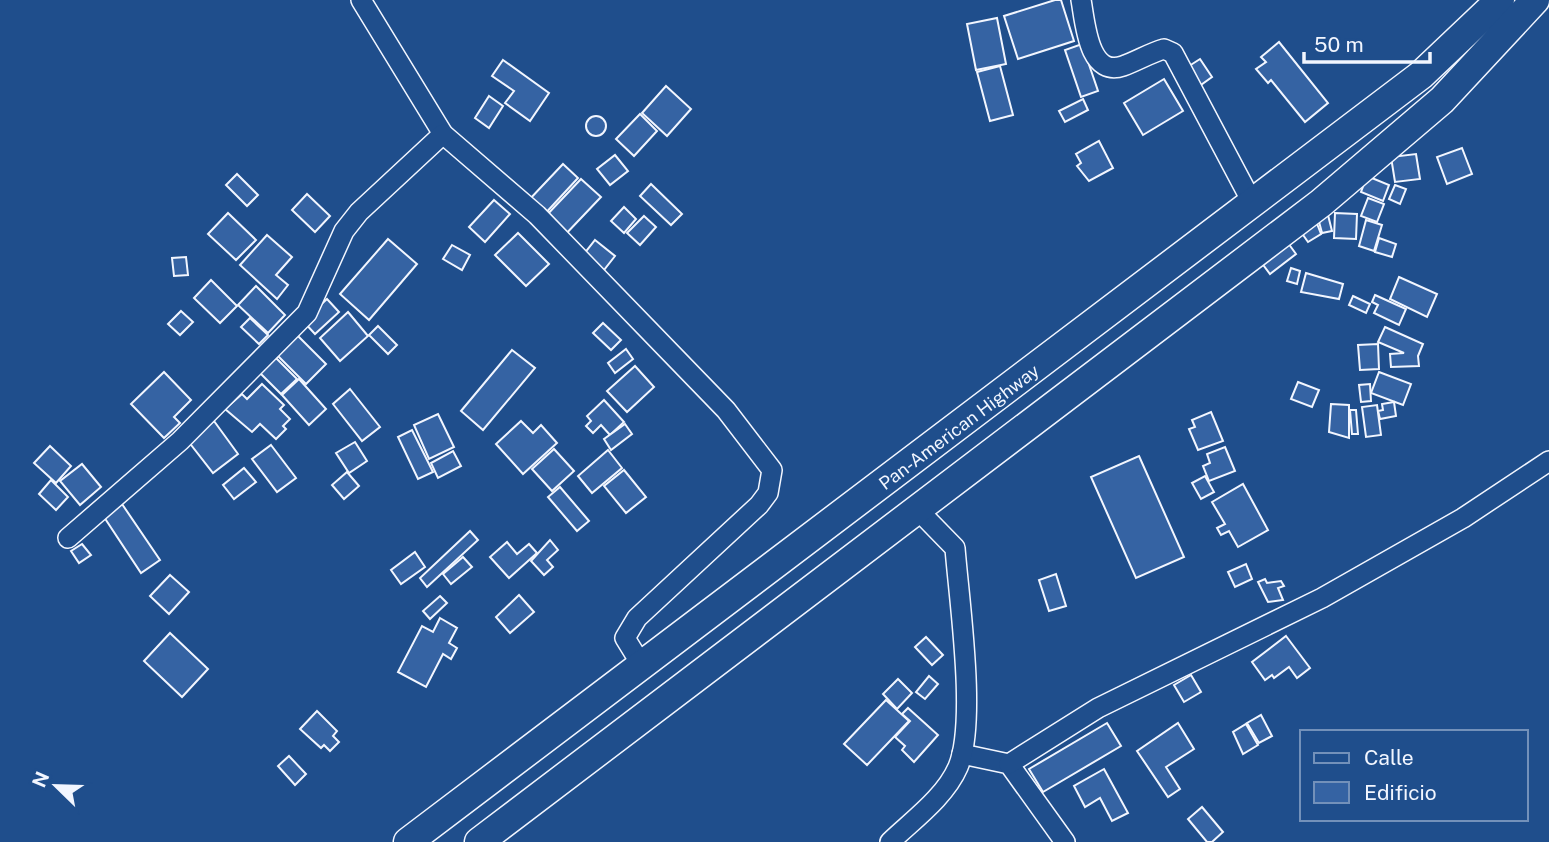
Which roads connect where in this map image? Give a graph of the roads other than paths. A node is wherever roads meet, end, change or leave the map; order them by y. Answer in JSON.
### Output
{"nodes":[{"id":1,"x":361,"y":0,"type":"edge"},
{"id":2,"x":1080,"y":0,"type":"edge"},
{"id":3,"x":1500,"y":0,"type":"edge"},
{"id":4,"x":1535,"y":0,"type":"edge"},
{"id":5,"x":443,"y":134,"type":"junction"},
{"id":6,"x":1253,"y":204,"type":"junction"},
{"id":7,"x":1546,"y":468,"type":"edge"},
{"id":8,"x":918,"y":510,"type":"junction"},
{"id":9,"x":68,"y":538,"type":"dead end"},
{"id":10,"x":778,"y":563,"type":"junction"},
{"id":11,"x":641,"y":664,"type":"junction"},
{"id":12,"x":704,"y":673,"type":"junction"},
{"id":13,"x":962,"y":754,"type":"junction"},
{"id":14,"x":1009,"y":764,"type":"junction"},
{"id":15,"x":515,"y":815,"type":"junction"},
{"id":16,"x":408,"y":842,"type":"edge"},
{"id":17,"x":479,"y":842,"type":"edge"},
{"id":18,"x":890,"y":842,"type":"edge"},
{"id":19,"x":1065,"y":842,"type":"edge"}],
"edges":[{"from":1,"to":5,"type":"street"},
{"from":2,"to":6,"type":"street"},
{"from":3,"to":6,"type":"highway","name":"Pan-American Highway"},
{"from":4,"to":8,"type":"highway"},
{"from":5,"to":9,"type":"street"},
{"from":5,"to":11,"type":"street"},
{"from":6,"to":10,"type":"highway","name":"Pan-American Highway"},
{"from":7,"to":14,"type":"street"},
{"from":8,"to":12,"type":"highway"},
{"from":8,"to":13,"type":"street"},
{"from":10,"to":11,"type":"highway","name":"Pan-American Highway"},
{"from":10,"to":12,"type":"highway"},
{"from":11,"to":15,"type":"highway"},
{"from":11,"to":16,"type":"highway","name":"Pan-American Highway"},
{"from":12,"to":15,"type":"highway"},
{"from":13,"to":14,"type":"street"},
{"from":13,"to":18,"type":"street"},
{"from":14,"to":19,"type":"street"},
{"from":15,"to":17,"type":"highway"}]}
